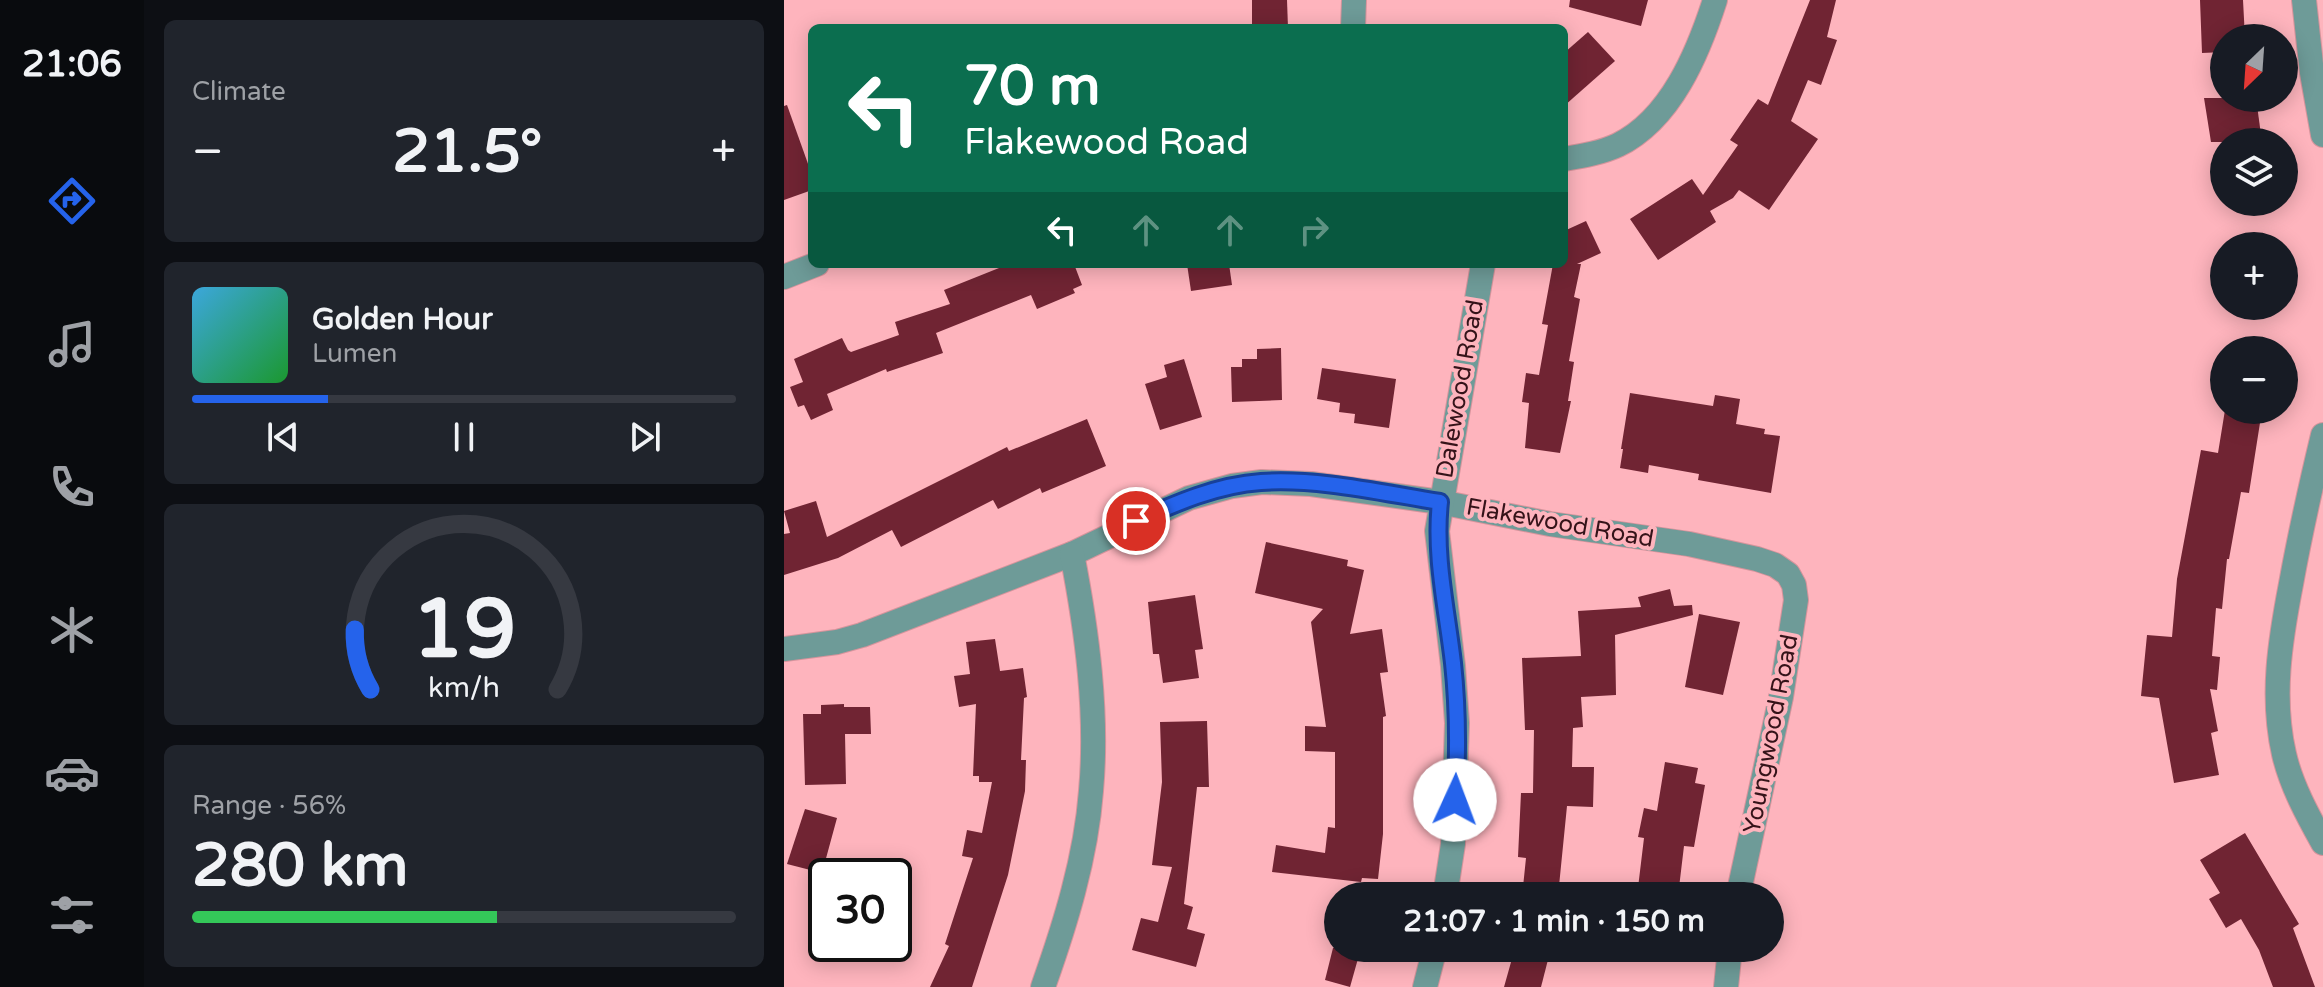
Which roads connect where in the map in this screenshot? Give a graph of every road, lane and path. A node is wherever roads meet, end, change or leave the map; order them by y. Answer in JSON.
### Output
{"nodes":[{"id":1,"x":1354,"y":0,"type":"edge"},
{"id":2,"x":1715,"y":0,"type":"edge"},
{"id":3,"x":2304,"y":0,"type":"edge"},
{"id":4,"x":1353,"y":24,"type":"edge"},
{"id":5,"x":2323,"y":135,"type":"edge"},
{"id":6,"x":1568,"y":158,"type":"edge"},
{"id":7,"x":808,"y":268,"type":"edge"},
{"id":8,"x":1482,"y":268,"type":"edge"},
{"id":9,"x":784,"y":277,"type":"edge"},
{"id":10,"x":2323,"y":435,"type":"edge"},
{"id":11,"x":1440,"y":502,"type":"junction"},
{"id":12,"x":1072,"y":554,"type":"junction"},
{"id":13,"x":1788,"y":574,"type":"joint"},
{"id":14,"x":784,"y":649,"type":"edge"},
{"id":15,"x":2323,"y":843,"type":"edge"},
{"id":16,"x":1447,"y":882,"type":"edge"},
{"id":17,"x":1741,"y":882,"type":"edge"},
{"id":18,"x":1431,"y":962,"type":"edge"},
{"id":19,"x":1729,"y":962,"type":"edge"},
{"id":20,"x":1043,"y":987,"type":"edge"},
{"id":21,"x":1425,"y":987,"type":"edge"},
{"id":22,"x":1726,"y":987,"type":"edge"}],
"edges":[{"from":1,"to":4,"type":"street"},
{"from":2,"to":6,"type":"street"},
{"from":3,"to":5,"type":"street"},
{"from":7,"to":9,"type":"street"},
{"from":8,"to":11,"type":"street","name":"Dalewood Road"},
{"from":10,"to":15,"type":"street"},
{"from":11,"to":12,"type":"street","name":"Flakewood Road"},
{"from":11,"to":13,"type":"street","name":"Flakewood Road"},
{"from":11,"to":16,"type":"street","name":"Dalewood Road"},
{"from":12,"to":14,"type":"street","name":"Flakewood Road"},
{"from":12,"to":20,"type":"street"},
{"from":13,"to":17,"type":"street","name":"Youngwood Road"},
{"from":18,"to":21,"type":"street"},
{"from":19,"to":22,"type":"street"}]}
